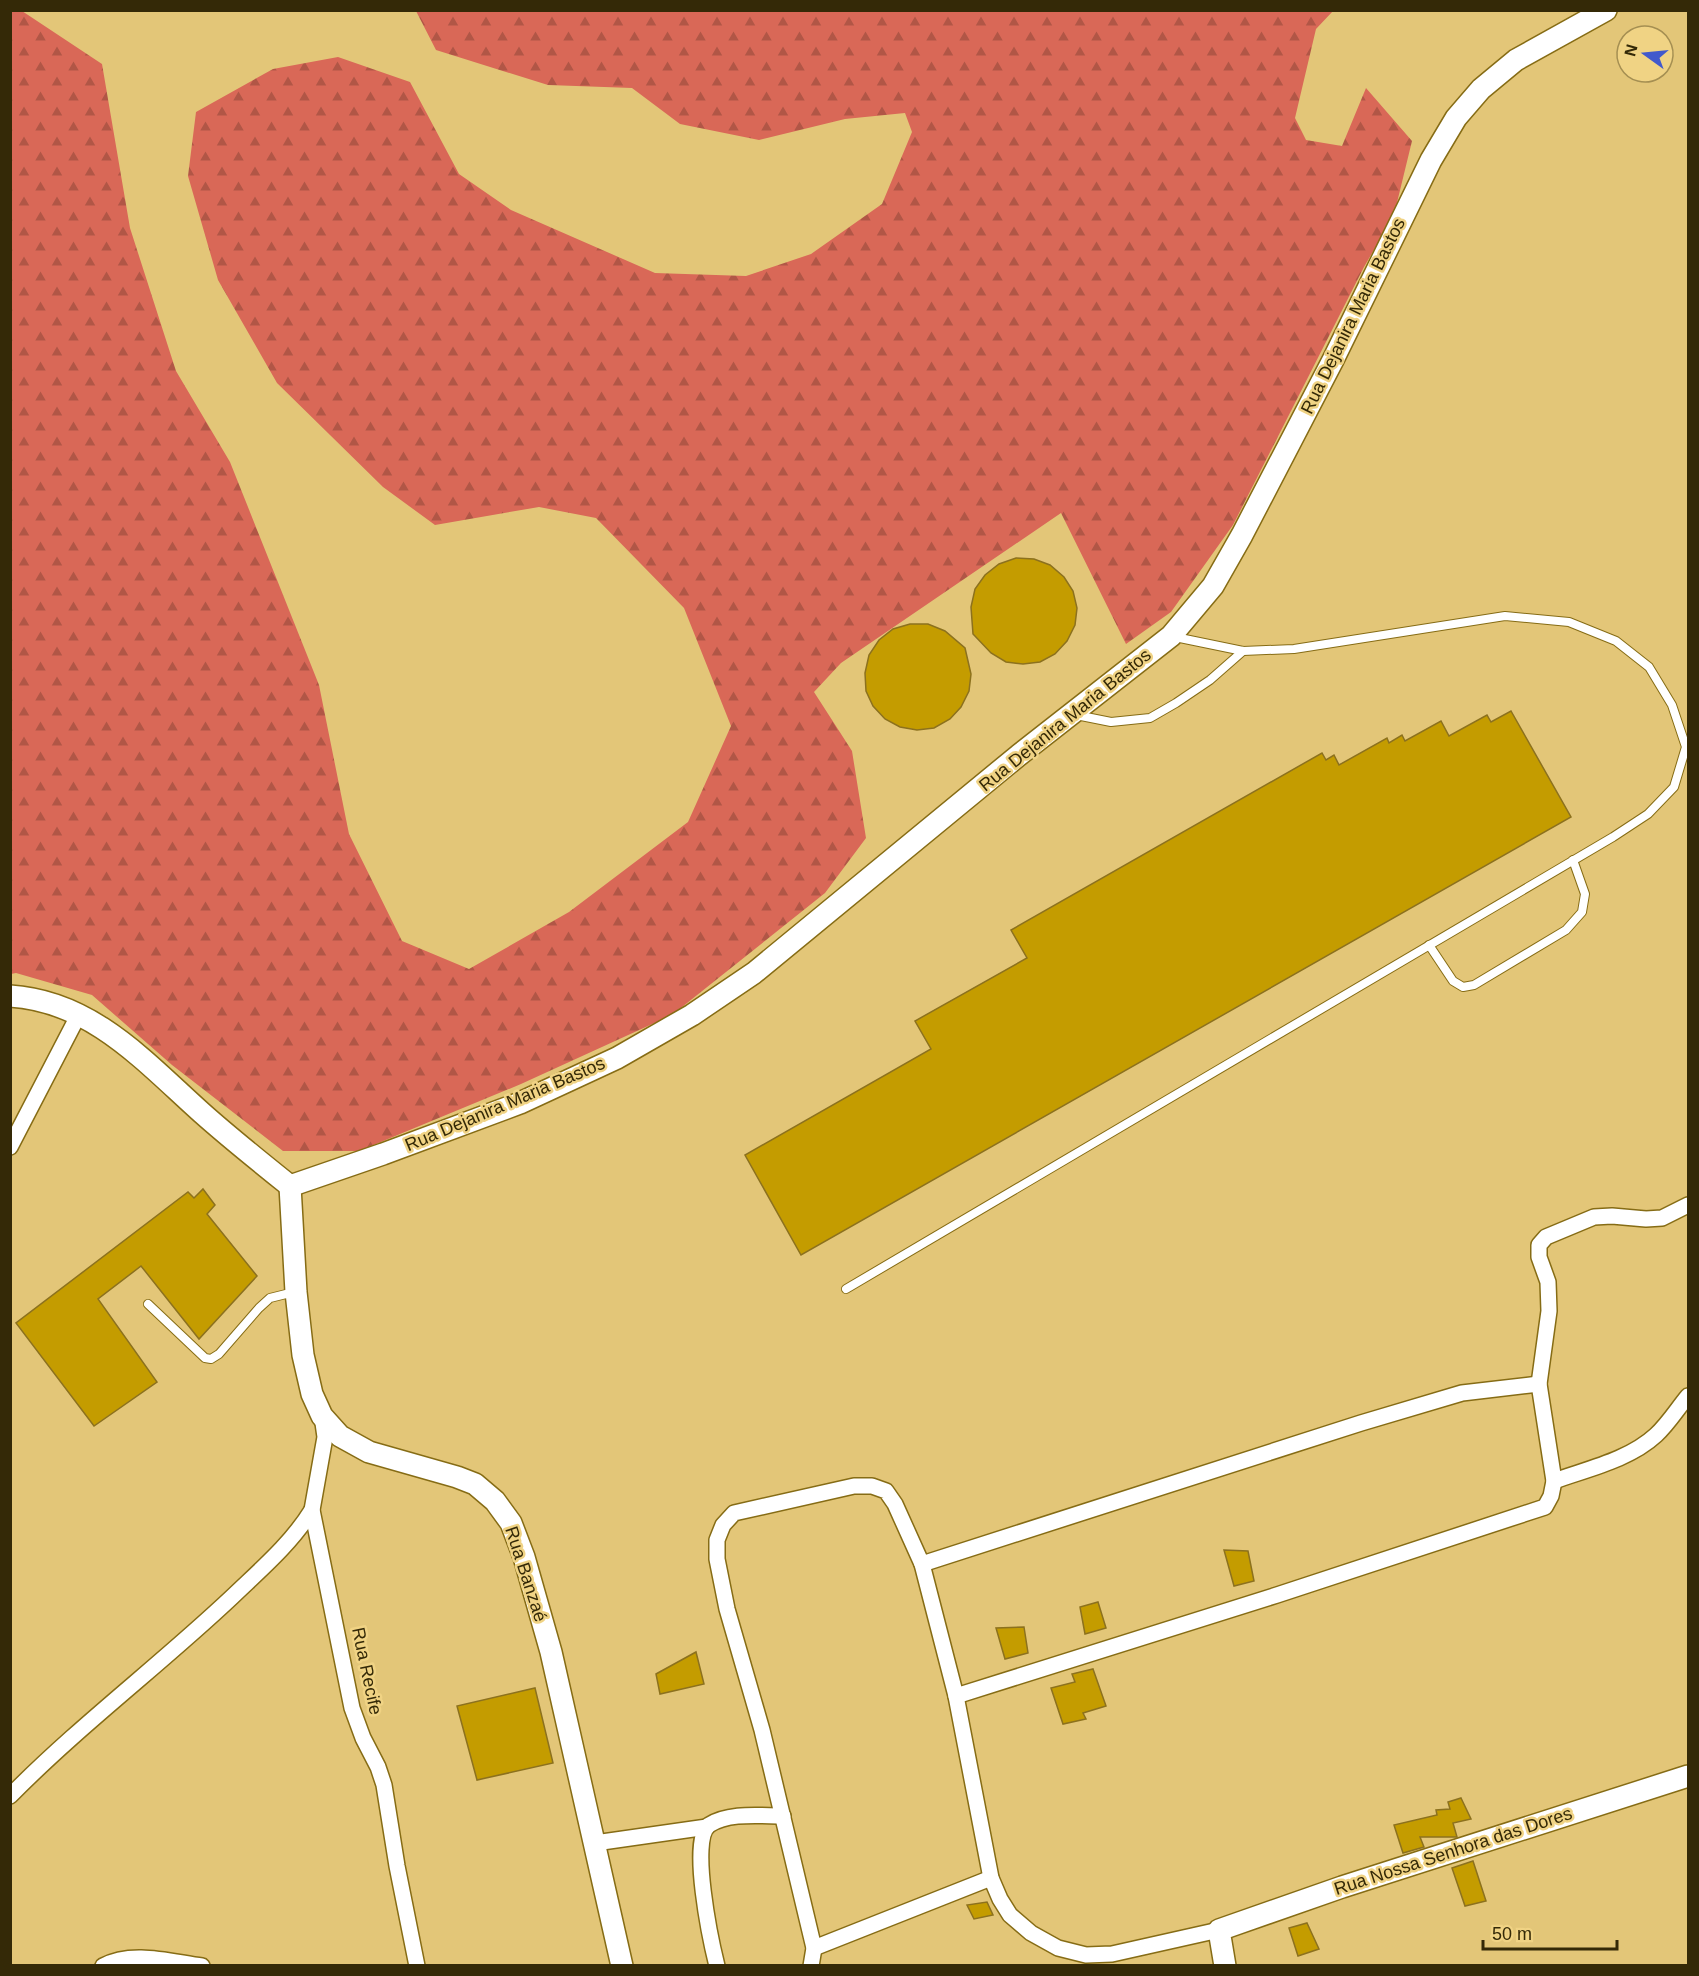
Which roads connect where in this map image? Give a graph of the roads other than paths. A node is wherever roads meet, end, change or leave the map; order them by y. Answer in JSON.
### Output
{"nodes":[{"id":1,"x":1606,"y":10,"type":"edge"},
{"id":2,"x":1171,"y":636,"type":"junction"},
{"id":3,"x":1243,"y":651,"type":"junction"},
{"id":4,"x":1072,"y":714,"type":"junction"},
{"id":5,"x":1573,"y":860,"type":"junction"},
{"id":6,"x":1429,"y":945,"type":"junction"},
{"id":7,"x":10,"y":996,"type":"edge"},
{"id":8,"x":79,"y":1014,"type":"junction"},
{"id":9,"x":10,"y":1147,"type":"edge"},
{"id":10,"x":291,"y":1186,"type":"junction"},
{"id":11,"x":1689,"y":1205,"type":"edge"},
{"id":12,"x":846,"y":1289,"type":"dead end"},
{"id":13,"x":296,"y":1292,"type":"junction"},
{"id":14,"x":148,"y":1304,"type":"dead end"},
{"id":15,"x":1539,"y":1384,"type":"junction"},
{"id":16,"x":1689,"y":1396,"type":"edge"},
{"id":17,"x":322,"y":1416,"type":"junction"},
{"id":18,"x":1554,"y":1481,"type":"junction"},
{"id":19,"x":312,"y":1510,"type":"junction"},
{"id":20,"x":922,"y":1564,"type":"junction"},
{"id":21,"x":956,"y":1696,"type":"junction"},
{"id":22,"x":1689,"y":1776,"type":"edge"},
{"id":23,"x":10,"y":1796,"type":"edge"},
{"id":24,"x":783,"y":1816,"type":"junction"},
{"id":25,"x":707,"y":1827,"type":"junction"},
{"id":26,"x":595,"y":1843,"type":"junction"},
{"id":27,"x":991,"y":1878,"type":"junction"},
{"id":28,"x":1219,"y":1930,"type":"junction"},
{"id":29,"x":814,"y":1948,"type":"junction"},
{"id":30,"x":103,"y":1965,"type":"edge"},
{"id":31,"x":202,"y":1965,"type":"edge"},
{"id":32,"x":417,"y":1965,"type":"edge"},
{"id":33,"x":622,"y":1965,"type":"edge"},
{"id":34,"x":717,"y":1965,"type":"edge"},
{"id":35,"x":811,"y":1965,"type":"edge"},
{"id":36,"x":1225,"y":1965,"type":"edge"}],
"edges":[{"from":1,"to":2,"type":"main road","name":"Rua Dejanira Maria Bastos"},
{"from":2,"to":3,"type":"lane"},
{"from":2,"to":4,"type":"main road","name":"Rua Dejanira Maria Bastos"},
{"from":3,"to":4,"type":"lane"},
{"from":3,"to":5,"type":"lane"},
{"from":4,"to":10,"type":"main road","name":"Rua Dejanira Maria Bastos"},
{"from":5,"to":6,"type":"lane"},
{"from":5,"to":6,"type":"lane"},
{"from":6,"to":12,"type":"lane"},
{"from":7,"to":8,"type":"main road"},
{"from":8,"to":9,"type":"street"},
{"from":8,"to":10,"type":"main road"},
{"from":10,"to":13,"type":"main road","name":"Rua Banzaé"},
{"from":11,"to":15,"type":"street"},
{"from":13,"to":14,"type":"lane"},
{"from":13,"to":17,"type":"main road","name":"Rua Banzaé"},
{"from":15,"to":18,"type":"street"},
{"from":15,"to":20,"type":"street"},
{"from":16,"to":18,"type":"street"},
{"from":17,"to":19,"type":"street","name":"Rua Recife"},
{"from":17,"to":26,"type":"main road","name":"Rua Banzaé"},
{"from":18,"to":21,"type":"street"},
{"from":19,"to":23,"type":"street"},
{"from":19,"to":32,"type":"street","name":"Rua Recife"},
{"from":20,"to":21,"type":"street"},
{"from":20,"to":24,"type":"street"},
{"from":21,"to":27,"type":"street"},
{"from":22,"to":28,"type":"main road","name":"Rua Nossa Senhora das Dores"},
{"from":24,"to":25,"type":"street"},
{"from":24,"to":29,"type":"street"},
{"from":25,"to":26,"type":"street"},
{"from":25,"to":34,"type":"street"},
{"from":26,"to":33,"type":"main road","name":"Rua Banzaé"},
{"from":27,"to":28,"type":"street"},
{"from":27,"to":29,"type":"street"},
{"from":28,"to":36,"type":"main road"},
{"from":29,"to":35,"type":"street"},
{"from":30,"to":31,"type":"street"}]}
